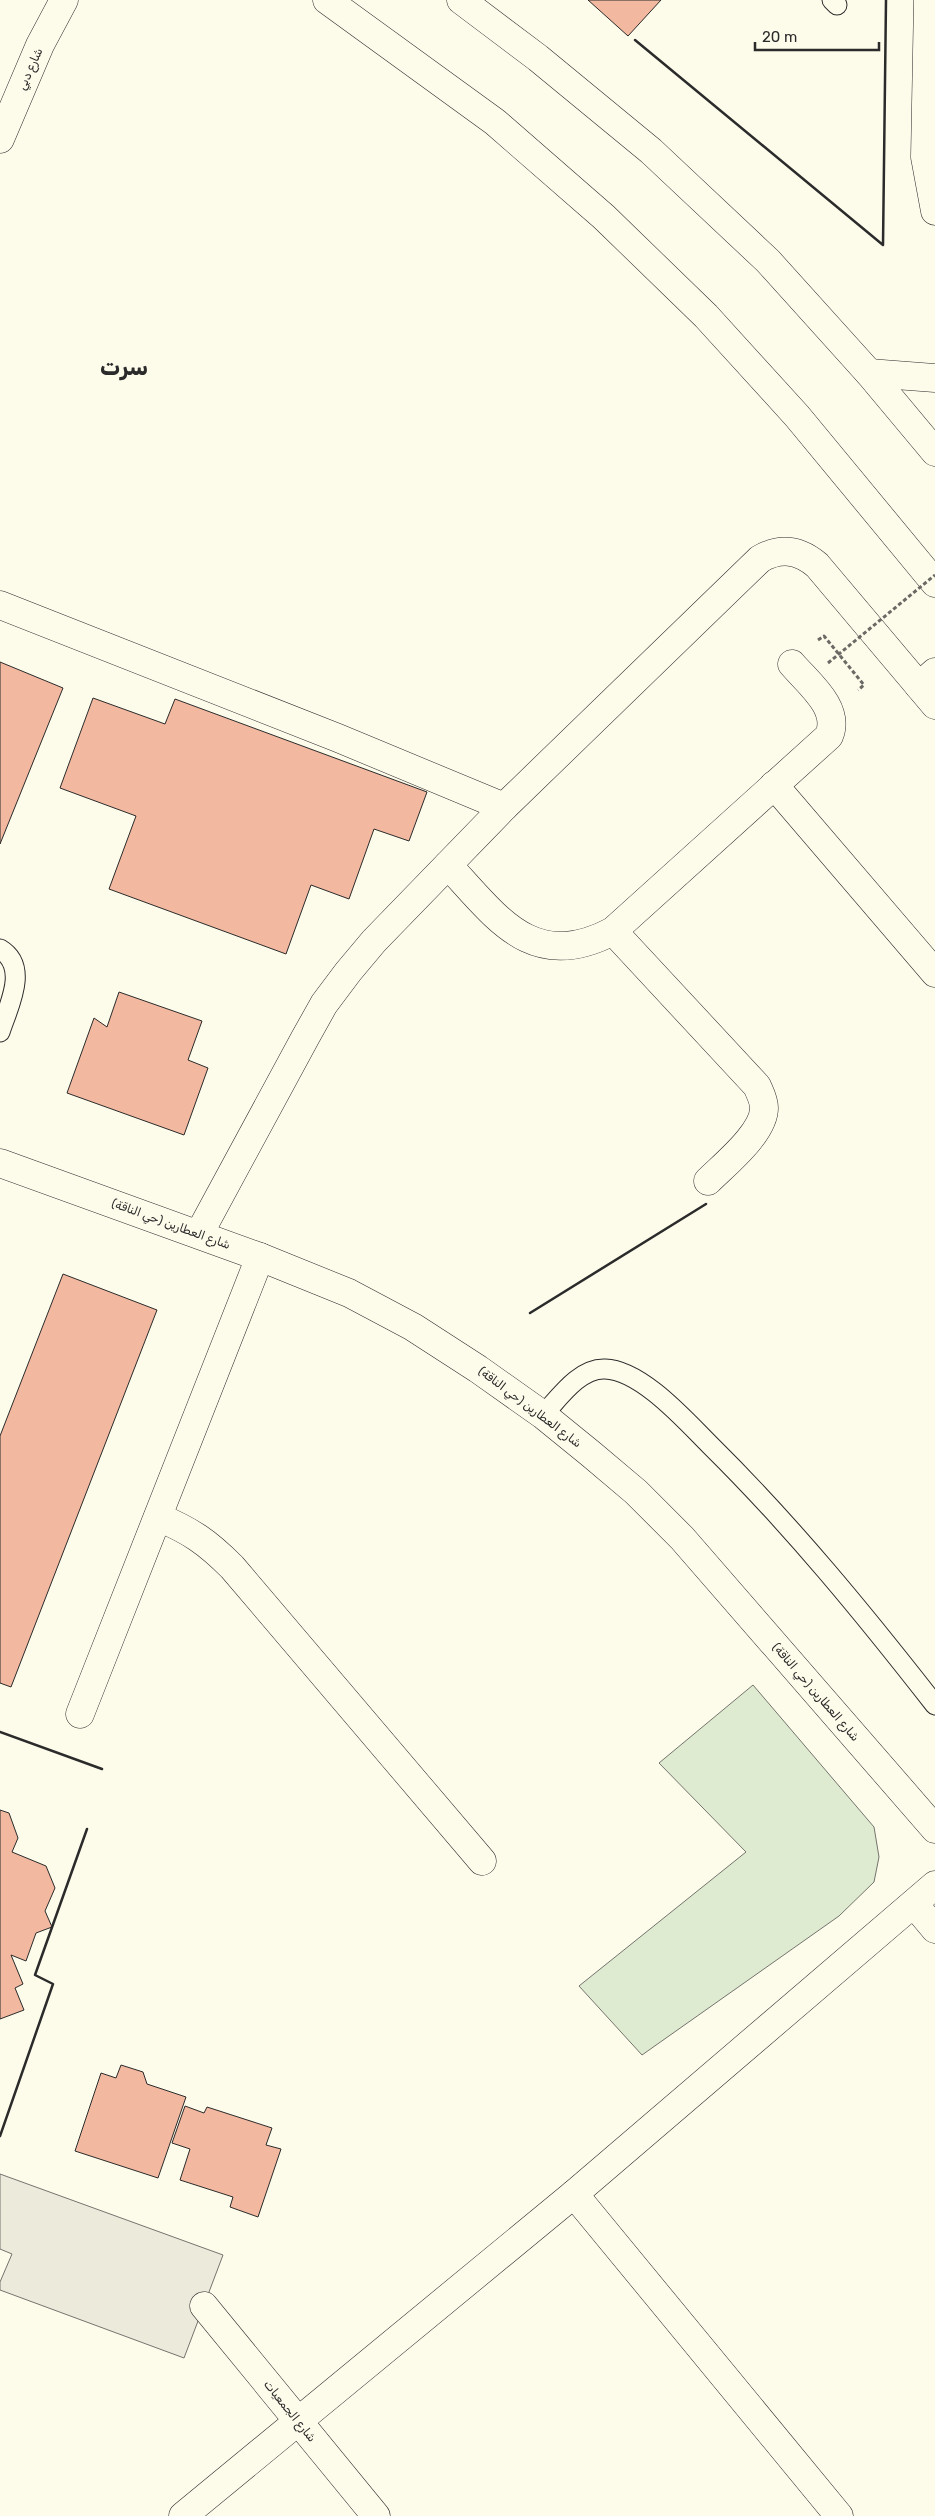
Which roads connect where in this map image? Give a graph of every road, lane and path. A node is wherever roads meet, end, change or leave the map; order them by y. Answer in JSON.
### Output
{"nodes":[{"id":1,"x":64,"y":0,"type":"edge"},
{"id":2,"x":327,"y":0,"type":"edge"},
{"id":3,"x":461,"y":0,"type":"edge"},
{"id":4,"x":928,"y":0,"type":"edge"},
{"id":5,"x":0,"y":139,"type":"edge"},
{"id":6,"x":935,"y":211,"type":"edge"},
{"id":7,"x":869,"y":373,"type":"junction"},
{"id":8,"x":935,"y":378,"type":"edge"},
{"id":9,"x":935,"y":452,"type":"edge"},
{"id":10,"x":935,"y":576,"type":"edge"},
{"id":11,"x":935,"y":583,"type":"edge"},
{"id":12,"x":0,"y":605,"type":"edge"},
{"id":13,"x":828,"y":663,"type":"dead end"},
{"id":14,"x":792,"y":664,"type":"dead end"},
{"id":15,"x":930,"y":688,"type":"edge"},
{"id":16,"x":774,"y":785,"type":"junction"},
{"id":17,"x":504,"y":807,"type":"junction"},
{"id":18,"x":448,"y":865,"type":"junction"},
{"id":19,"x":613,"y":931,"type":"junction"},
{"id":20,"x":0,"y":949,"type":"edge"},
{"id":21,"x":935,"y":973,"type":"edge"},
{"id":22,"x":0,"y":1032,"type":"edge"},
{"id":23,"x":0,"y":1163,"type":"edge"},
{"id":24,"x":708,"y":1182,"type":"dead end"},
{"id":25,"x":199,"y":1234,"type":"junction"},
{"id":26,"x":260,"y":1257,"type":"junction"},
{"id":27,"x":543,"y":1415,"type":"junction"},
{"id":28,"x":158,"y":1517,"type":"junction"},
{"id":29,"x":935,"y":1705,"type":"edge"},
{"id":30,"x":80,"y":1714,"type":"dead end"},
{"id":31,"x":935,"y":1829,"type":"edge"},
{"id":32,"x":482,"y":1861,"type":"dead end"},
{"id":33,"x":935,"y":1885,"type":"edge"},
{"id":34,"x":914,"y":1904,"type":"junction"},
{"id":35,"x":935,"y":1929,"type":"edge"},
{"id":36,"x":574,"y":2194,"type":"junction"},
{"id":37,"x":204,"y":2306,"type":"dead end"},
{"id":38,"x":300,"y":2422,"type":"junction"},
{"id":39,"x":183,"y":2516,"type":"edge"},
{"id":40,"x":376,"y":2516,"type":"edge"},
{"id":41,"x":839,"y":2516,"type":"edge"}],
"edges":[{"from":1,"to":5,"type":"main road","name":"شارع دبي"},
{"from":2,"to":11,"type":"main road"},
{"from":3,"to":7,"type":"main road"},
{"from":4,"to":6,"type":"main road"},
{"from":7,"to":8,"type":"main road"},
{"from":7,"to":9,"type":"main road"},
{"from":10,"to":13,"type":"path","bridge":true},
{"from":12,"to":17,"type":"main road"},
{"from":14,"to":16,"type":"main road"},
{"from":15,"to":17,"type":"main road"},
{"from":16,"to":19,"type":"main road"},
{"from":16,"to":21,"type":"main road"},
{"from":17,"to":18,"type":"main road"},
{"from":18,"to":19,"type":"main road"},
{"from":18,"to":25,"type":"main road"},
{"from":19,"to":24,"type":"main road"},
{"from":20,"to":22,"type":"lane"},
{"from":23,"to":25,"type":"main road","name":"شارع العطارين (حي الناقة)"},
{"from":25,"to":26,"type":"main road","name":"شارع العطارين (حي الناقة)"},
{"from":26,"to":27,"type":"main road","name":"شارع العطارين (حي الناقة)"},
{"from":26,"to":28,"type":"main road"},
{"from":27,"to":29,"type":"lane"},
{"from":27,"to":31,"type":"main road","name":"شارع العطارين (حي الناقة)"},
{"from":28,"to":30,"type":"main road"},
{"from":28,"to":32,"type":"main road"},
{"from":33,"to":34,"type":"main road"},
{"from":34,"to":35,"type":"main road"},
{"from":34,"to":36,"type":"main road"},
{"from":36,"to":38,"type":"main road"},
{"from":36,"to":41,"type":"main road"},
{"from":37,"to":38,"type":"main road","name":"شارع الجمعيات"},
{"from":38,"to":39,"type":"main road"},
{"from":38,"to":40,"type":"main road","name":"شارع الجمعيات"}]}
